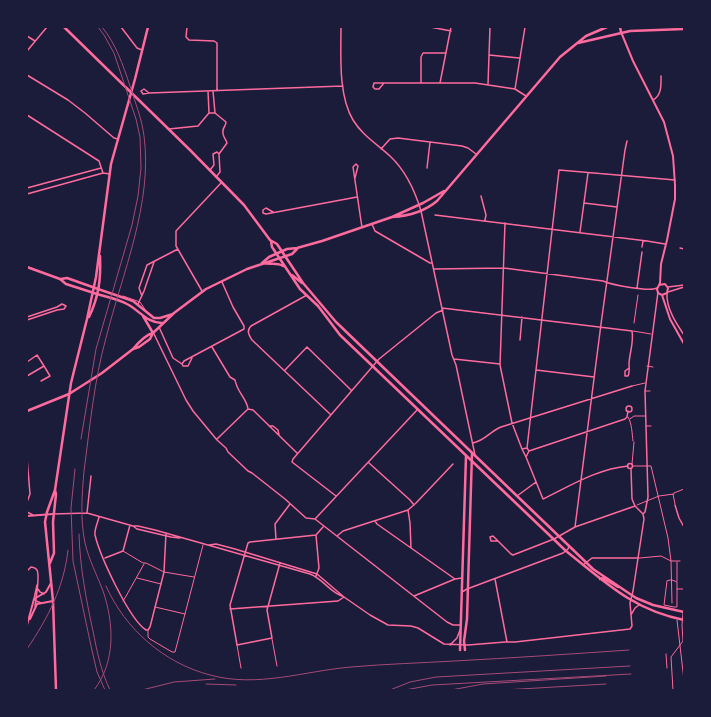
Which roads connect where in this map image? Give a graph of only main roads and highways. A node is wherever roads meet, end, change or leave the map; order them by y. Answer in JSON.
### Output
{"nodes":[{"id":1,"x":64,"y":27,"type":"edge"},
{"id":2,"x":148,"y":27,"type":"edge"},
{"id":3,"x":607,"y":27,"type":"edge"},
{"id":4,"x":620,"y":27,"type":"edge"},
{"id":5,"x":684,"y":28,"type":"edge"},
{"id":6,"x":621,"y":32,"type":"junction"},
{"id":7,"x":578,"y":44,"type":"junction"},
{"id":8,"x":131,"y":94,"type":"junction"},
{"id":9,"x":445,"y":191,"type":"junction"},
{"id":10,"x":392,"y":217,"type":"junction"},
{"id":11,"x":270,"y":240,"type":"junction"},
{"id":12,"x":297,"y":248,"type":"junction"},
{"id":13,"x":100,"y":249,"type":"junction"},
{"id":14,"x":282,"y":251,"type":"junction"},
{"id":15,"x":276,"y":254,"type":"junction"},
{"id":16,"x":285,"y":256,"type":"junction"},
{"id":17,"x":279,"y":258,"type":"junction"},
{"id":18,"x":262,"y":263,"type":"junction"},
{"id":19,"x":27,"y":267,"type":"edge"},
{"id":20,"x":285,"y":268,"type":"junction"},
{"id":21,"x":290,"y":274,"type":"junction"},
{"id":22,"x":60,"y":279,"type":"junction"},
{"id":23,"x":303,"y":283,"type":"junction"},
{"id":24,"x":93,"y":287,"type":"junction"},
{"id":25,"x":98,"y":289,"type":"junction"},
{"id":26,"x":92,"y":293,"type":"junction"},
{"id":27,"x":97,"y":294,"type":"junction"},
{"id":28,"x":174,"y":313,"type":"junction"},
{"id":29,"x":143,"y":316,"type":"junction"},
{"id":30,"x":88,"y":319,"type":"junction"},
{"id":31,"x":163,"y":323,"type":"junction"},
{"id":32,"x":153,"y":333,"type":"junction"},
{"id":33,"x":69,"y":394,"type":"junction"},
{"id":34,"x":27,"y":411,"type":"edge"},
{"id":35,"x":472,"y":453,"type":"junction"},
{"id":36,"x":466,"y":456,"type":"junction"},
{"id":37,"x":472,"y":461,"type":"junction"},
{"id":38,"x":55,"y":490,"type":"junction"},
{"id":39,"x":574,"y":557,"type":"junction"},
{"id":40,"x":583,"y":560,"type":"junction"},
{"id":41,"x":50,"y":563,"type":"junction"},
{"id":42,"x":599,"y":579,"type":"junction"},
{"id":43,"x":619,"y":587,"type":"junction"},
{"id":44,"x":684,"y":612,"type":"edge"},
{"id":45,"x":683,"y":619,"type":"edge"},
{"id":46,"x":460,"y":650,"type":"dead end"},
{"id":47,"x":465,"y":650,"type":"dead end"},
{"id":48,"x":56,"y":690,"type":"edge"}],
"edges":[{"from":1,"to":8,"type":"main road"},
{"from":2,"to":8,"type":"main road"},
{"from":3,"to":7,"type":"main road"},
{"from":4,"to":6,"type":"main road"},
{"from":5,"to":6,"type":"main road"},
{"from":6,"to":7,"type":"main road"},
{"from":7,"to":9,"type":"main road"},
{"from":8,"to":11,"type":"main road"},
{"from":8,"to":13,"type":"main road"},
{"from":9,"to":10,"type":"main road"},
{"from":9,"to":10,"type":"main road"},
{"from":10,"to":12,"type":"main road"},
{"from":11,"to":14,"type":"main road"},
{"from":11,"to":15,"type":"main road"},
{"from":12,"to":14,"type":"main road"},
{"from":12,"to":16,"type":"main road"},
{"from":13,"to":24,"type":"main road"},
{"from":13,"to":25,"type":"main road"},
{"from":14,"to":15,"type":"main road"},
{"from":14,"to":16,"type":"main road"},
{"from":15,"to":17,"type":"main road"},
{"from":15,"to":18,"type":"main road"},
{"from":16,"to":17,"type":"main road"},
{"from":16,"to":23,"type":"main road"},
{"from":17,"to":18,"type":"main road"},
{"from":17,"to":20,"type":"main road"},
{"from":18,"to":20,"type":"main road"},
{"from":18,"to":28,"type":"main road"},
{"from":19,"to":22,"type":"main road"},
{"from":20,"to":21,"type":"main road"},
{"from":21,"to":23,"type":"main road"},
{"from":21,"to":36,"type":"main road"},
{"from":22,"to":24,"type":"main road"},
{"from":22,"to":26,"type":"main road"},
{"from":23,"to":35,"type":"main road"},
{"from":24,"to":25,"type":"main road"},
{"from":24,"to":26,"type":"main road"},
{"from":25,"to":27,"type":"main road"},
{"from":25,"to":28,"type":"main road"},
{"from":26,"to":27,"type":"main road"},
{"from":26,"to":30,"type":"main road"},
{"from":27,"to":29,"type":"main road"},
{"from":27,"to":30,"type":"main road"},
{"from":28,"to":31,"type":"main road"},
{"from":29,"to":31,"type":"main road"},
{"from":29,"to":32,"type":"main road"},
{"from":30,"to":33,"type":"main road"},
{"from":31,"to":32,"type":"main road"},
{"from":32,"to":33,"type":"main road"},
{"from":33,"to":34,"type":"main road"},
{"from":33,"to":38,"type":"main road"},
{"from":35,"to":37,"type":"main road"},
{"from":35,"to":40,"type":"main road"},
{"from":36,"to":37,"type":"main road"},
{"from":36,"to":46,"type":"main road"},
{"from":37,"to":39,"type":"main road"},
{"from":37,"to":47,"type":"main road"},
{"from":38,"to":41,"type":"main road"},
{"from":38,"to":41,"type":"main road"},
{"from":39,"to":40,"type":"main road"},
{"from":39,"to":42,"type":"main road"},
{"from":40,"to":43,"type":"main road"},
{"from":41,"to":48,"type":"main road"},
{"from":42,"to":43,"type":"main road"},
{"from":42,"to":45,"type":"main road"},
{"from":43,"to":44,"type":"main road"}]}
